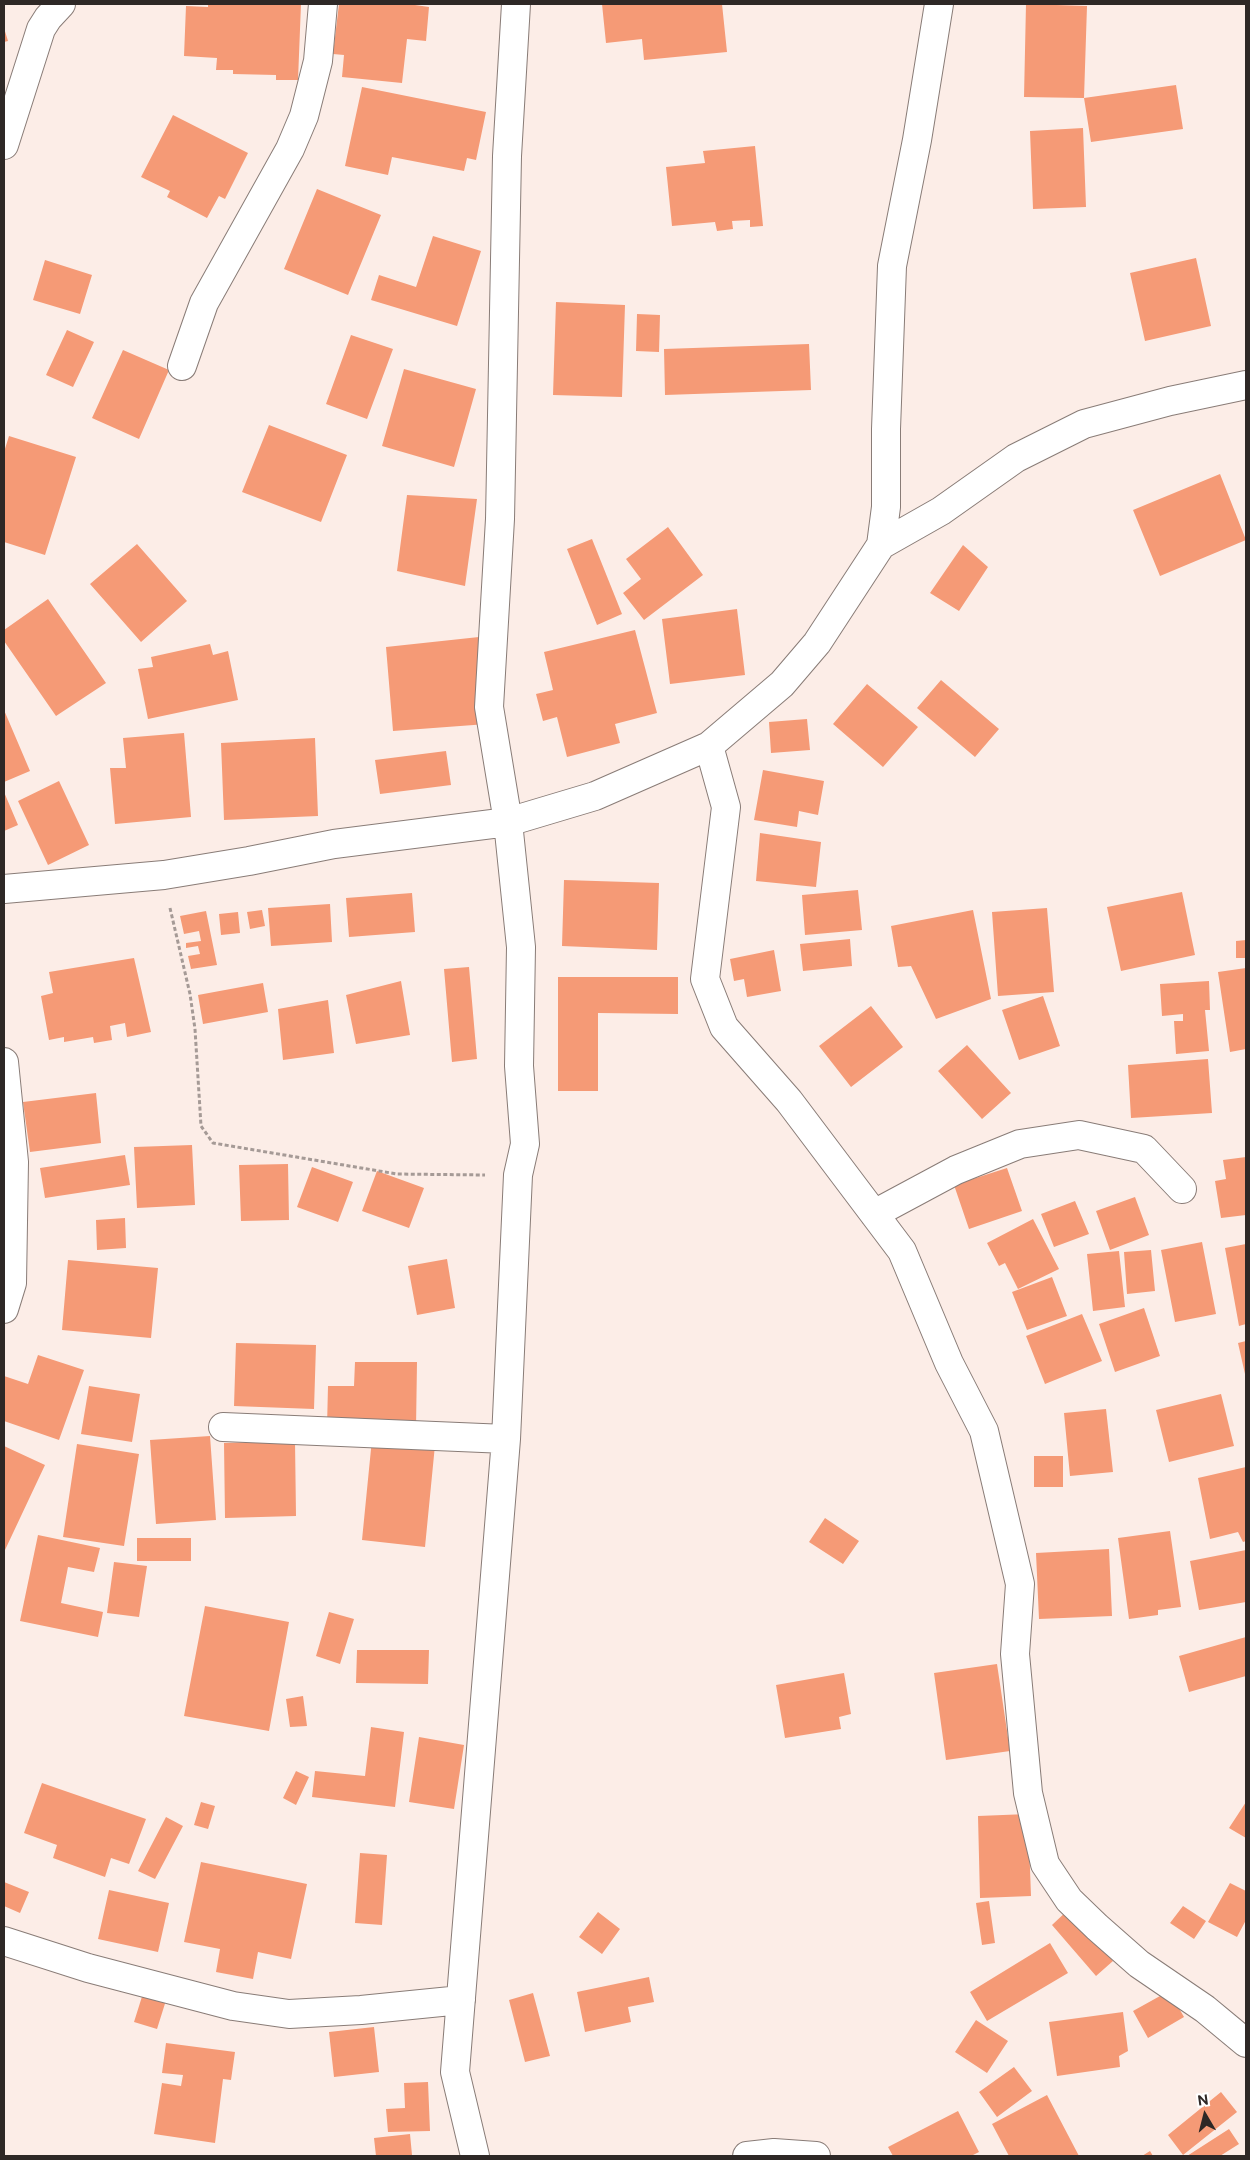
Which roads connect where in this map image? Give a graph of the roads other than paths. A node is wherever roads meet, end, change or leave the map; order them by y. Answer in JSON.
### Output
{"nodes":[{"id":1,"x":61,"y":4,"type":"edge"},
{"id":2,"x":323,"y":4,"type":"edge"},
{"id":3,"x":516,"y":4,"type":"edge"},
{"id":4,"x":938,"y":4,"type":"edge"},
{"id":5,"x":4,"y":145,"type":"edge"},
{"id":6,"x":182,"y":366,"type":"dead end"},
{"id":7,"x":1246,"y":385,"type":"edge"},
{"id":8,"x":881,"y":545,"type":"junction"},
{"id":9,"x":709,"y":746,"type":"junction"},
{"id":10,"x":508,"y":822,"type":"junction"},
{"id":11,"x":4,"y":889,"type":"edge"},
{"id":12,"x":4,"y":1062,"type":"edge"},
{"id":13,"x":1182,"y":1189,"type":"dead end"},
{"id":14,"x":874,"y":1214,"type":"junction"},
{"id":15,"x":4,"y":1309,"type":"edge"},
{"id":16,"x":223,"y":1427,"type":"dead end"},
{"id":17,"x":506,"y":1439,"type":"junction"},
{"id":18,"x":4,"y":1941,"type":"edge"},
{"id":19,"x":461,"y":2000,"type":"junction"},
{"id":20,"x":1246,"y":2044,"type":"edge"},
{"id":21,"x":475,"y":2156,"type":"edge"},
{"id":22,"x":747,"y":2156,"type":"edge"},
{"id":23,"x":816,"y":2156,"type":"edge"}],
"edges":[{"from":1,"to":5,"type":"street"},
{"from":2,"to":6,"type":"street"},
{"from":3,"to":10,"type":"street"},
{"from":4,"to":8,"type":"street"},
{"from":7,"to":8,"type":"street"},
{"from":8,"to":9,"type":"street"},
{"from":9,"to":10,"type":"street"},
{"from":9,"to":14,"type":"street"},
{"from":10,"to":11,"type":"street"},
{"from":10,"to":17,"type":"street"},
{"from":12,"to":15,"type":"street"},
{"from":13,"to":14,"type":"street"},
{"from":14,"to":20,"type":"street"},
{"from":16,"to":17,"type":"street"},
{"from":17,"to":19,"type":"street"},
{"from":18,"to":19,"type":"street"},
{"from":19,"to":21,"type":"street"},
{"from":22,"to":23,"type":"street"}]}
